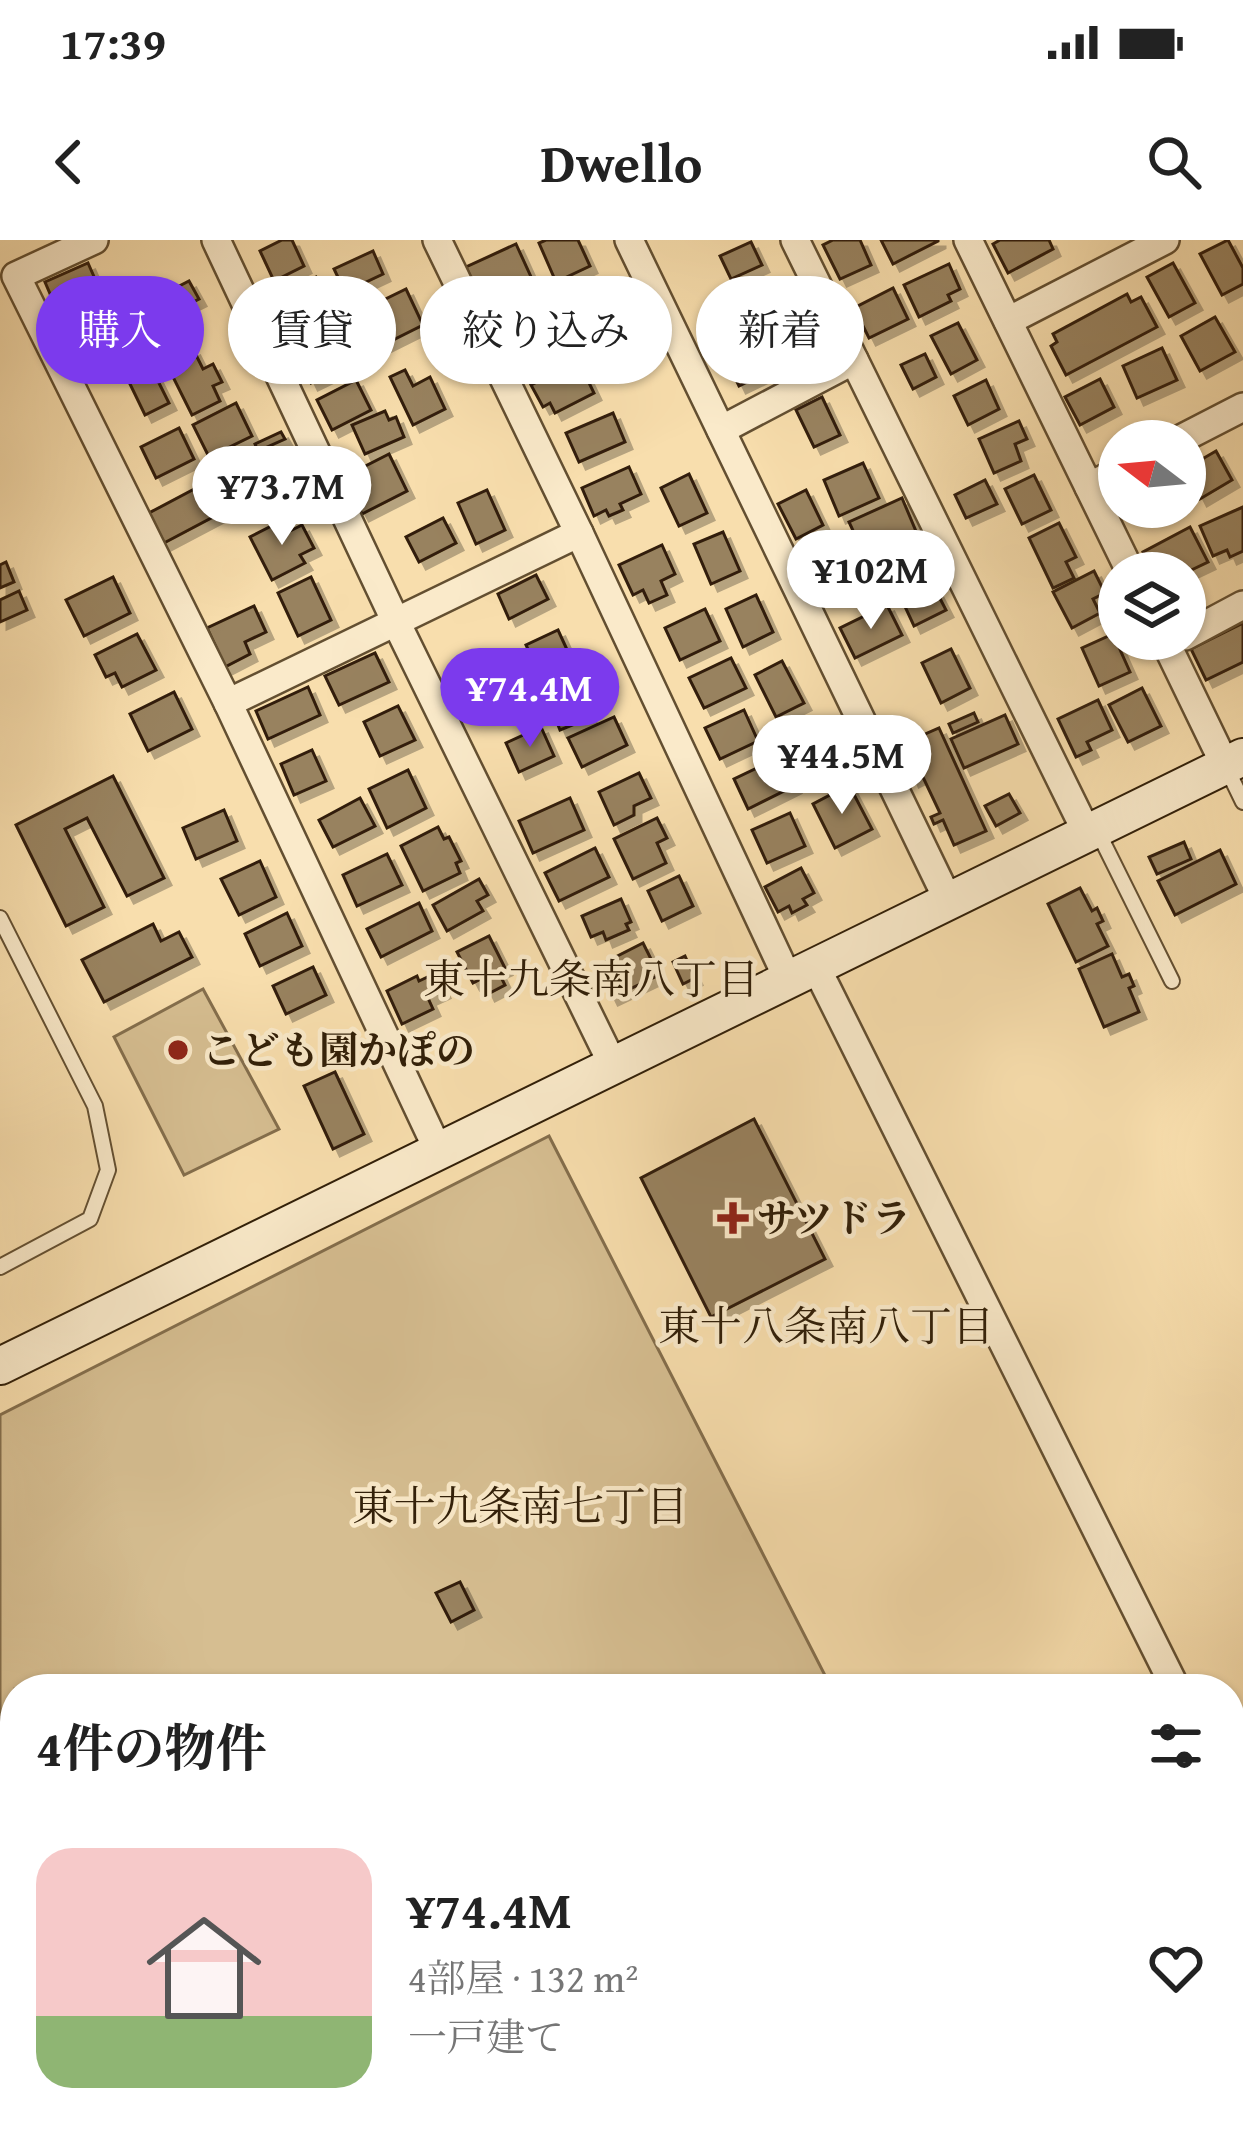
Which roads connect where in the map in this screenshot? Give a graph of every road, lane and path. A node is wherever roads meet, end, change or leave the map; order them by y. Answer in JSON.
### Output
{"nodes":[{"id":1,"x":94,"y":240,"type":"edge"},
{"id":2,"x":216,"y":240,"type":"edge"},
{"id":3,"x":436,"y":240,"type":"edge"},
{"id":4,"x":629,"y":240,"type":"edge"},
{"id":5,"x":795,"y":240,"type":"edge"},
{"id":6,"x":968,"y":240,"type":"edge"},
{"id":7,"x":1165,"y":240,"type":"edge"},
{"id":8,"x":813,"y":276,"type":"edge"},
{"id":9,"x":1008,"y":321,"type":"junction"},
{"id":10,"x":864,"y":380,"type":"edge"},
{"id":11,"x":808,"y":384,"type":"edge"},
{"id":12,"x":1243,"y":407,"type":"edge"},
{"id":13,"x":1206,"y":426,"type":"edge"},
{"id":14,"x":721,"y":430,"type":"junction"},
{"id":15,"x":1098,"y":482,"type":"edge"},
{"id":16,"x":1089,"y":487,"type":"junction"},
{"id":17,"x":579,"y":533,"type":"junction"},
{"id":18,"x":1121,"y":552,"type":"edge"},
{"id":19,"x":1243,"y":605,"type":"edge"},
{"id":20,"x":396,"y":622,"type":"junction"},
{"id":21,"x":1206,"y":624,"type":"edge"},
{"id":22,"x":1184,"y":660,"type":"edge"},
{"id":23,"x":228,"y":703,"type":"junction"},
{"id":24,"x":1234,"y":761,"type":"edge"},
{"id":25,"x":1243,"y":802,"type":"edge"},
{"id":26,"x":1091,"y":831,"type":"junction"},
{"id":27,"x":948,"y":900,"type":"junction"},
{"id":28,"x":0,"y":918,"type":"edge"},
{"id":29,"x":802,"y":972,"type":"junction"},
{"id":30,"x":1172,"y":981,"type":"dead end"},
{"id":31,"x":613,"y":1065,"type":"junction"},
{"id":32,"x":438,"y":1150,"type":"junction"},
{"id":33,"x":0,"y":1267,"type":"edge"},
{"id":34,"x":0,"y":1366,"type":"edge"},
{"id":35,"x":1168,"y":1674,"type":"edge"}],
"edges":[{"from":1,"to":23,"type":"street"},
{"from":2,"to":20,"type":"street"},
{"from":3,"to":17,"type":"street"},
{"from":4,"to":14,"type":"street"},
{"from":5,"to":8,"type":"street"},
{"from":6,"to":9,"type":"street"},
{"from":7,"to":9,"type":"street"},
{"from":9,"to":16,"type":"street"},
{"from":10,"to":26,"type":"street"},
{"from":11,"to":14,"type":"street"},
{"from":12,"to":13,"type":"street"},
{"from":14,"to":27,"type":"street"},
{"from":15,"to":16,"type":"street"},
{"from":16,"to":18,"type":"street"},
{"from":17,"to":20,"type":"street"},
{"from":17,"to":29,"type":"street"},
{"from":19,"to":21,"type":"street"},
{"from":20,"to":23,"type":"street"},
{"from":20,"to":31,"type":"street"},
{"from":22,"to":24,"type":"street"},
{"from":23,"to":32,"type":"street"},
{"from":24,"to":25,"type":"lane"},
{"from":24,"to":26,"type":"street"},
{"from":26,"to":27,"type":"street"},
{"from":26,"to":30,"type":"lane"},
{"from":27,"to":29,"type":"street"},
{"from":28,"to":33,"type":"lane"},
{"from":29,"to":31,"type":"street"},
{"from":29,"to":35,"type":"street"},
{"from":31,"to":32,"type":"street"},
{"from":32,"to":34,"type":"street"}]}
